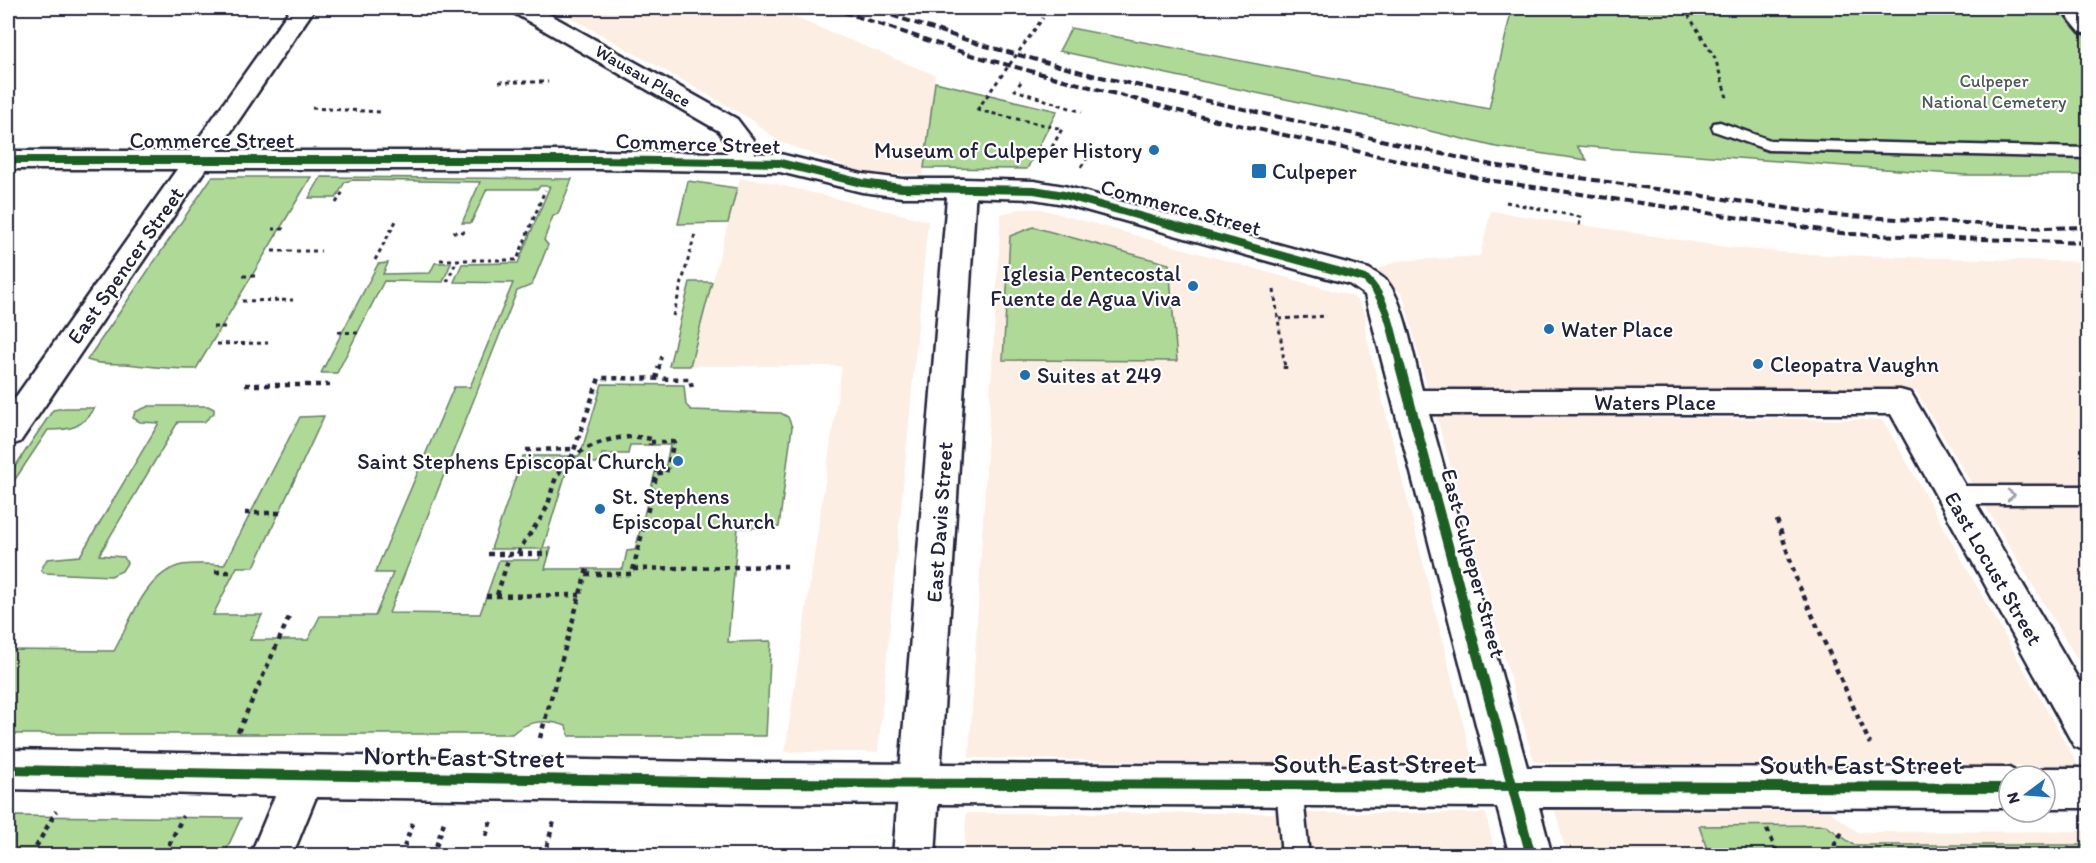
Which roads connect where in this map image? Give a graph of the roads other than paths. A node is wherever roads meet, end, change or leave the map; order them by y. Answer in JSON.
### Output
{"nodes":[{"id":1,"x":303,"y":8,"type":"edge"},
{"id":2,"x":522,"y":8,"type":"edge"},
{"id":3,"x":2071,"y":8,"type":"edge"},
{"id":4,"x":2088,"y":27,"type":"edge"},
{"id":5,"x":1720,"y":127,"type":"dead end"},
{"id":6,"x":2088,"y":153,"type":"edge"},
{"id":7,"x":8,"y":160,"type":"edge"},
{"id":8,"x":198,"y":160,"type":"junction"},
{"id":9,"x":743,"y":162,"type":"junction"},
{"id":10,"x":962,"y":188,"type":"junction"},
{"id":11,"x":1372,"y":283,"type":"joint"},
{"id":12,"x":1411,"y":402,"type":"junction"},
{"id":13,"x":1900,"y":402,"type":"joint"},
{"id":14,"x":8,"y":433,"type":"edge"},
{"id":15,"x":1953,"y":495,"type":"junction"},
{"id":16,"x":2088,"y":495,"type":"edge"},
{"id":17,"x":2088,"y":733,"type":"edge"},
{"id":18,"x":8,"y":770,"type":"edge"},
{"id":19,"x":303,"y":778,"type":"junction"},
{"id":20,"x":920,"y":785,"type":"junction"},
{"id":21,"x":1289,"y":786,"type":"junction"},
{"id":22,"x":1514,"y":787,"type":"junction"},
{"id":23,"x":1997,"y":788,"type":"edge"},
{"id":24,"x":2057,"y":788,"type":"edge"},
{"id":25,"x":2088,"y":788,"type":"edge"},
{"id":26,"x":271,"y":855,"type":"edge"},
{"id":27,"x":914,"y":855,"type":"edge"},
{"id":28,"x":1296,"y":855,"type":"edge"},
{"id":29,"x":1531,"y":855,"type":"edge"}],
"edges":[{"from":1,"to":8,"type":"street","name":"East Spencer Street"},
{"from":2,"to":9,"type":"street","name":"Wausau Place"},
{"from":3,"to":4,"type":"street"},
{"from":5,"to":6,"type":"lane"},
{"from":7,"to":8,"type":"street","name":"Commerce Street"},
{"from":8,"to":9,"type":"street","name":"Commerce Street"},
{"from":8,"to":14,"type":"street","name":"East Spencer Street"},
{"from":9,"to":10,"type":"street","name":"Commerce Street"},
{"from":10,"to":11,"type":"street","name":"Commerce Street"},
{"from":10,"to":20,"type":"street","name":"East Davis Street"},
{"from":11,"to":12,"type":"street","name":"East Culpeper Street"},
{"from":12,"to":13,"type":"street","name":"Waters Place"},
{"from":12,"to":22,"type":"street","name":"East Culpeper Street"},
{"from":13,"to":15,"type":"street","name":"East Locust Street"},
{"from":15,"to":16,"type":"lane","one_way":true},
{"from":15,"to":17,"type":"street","name":"East Locust Street"},
{"from":18,"to":19,"type":"street","name":"North East Street"},
{"from":19,"to":20,"type":"street","name":"North East Street"},
{"from":19,"to":26,"type":"street"},
{"from":20,"to":21,"type":"street","name":"South East Street"},
{"from":20,"to":27,"type":"street","name":"East Davis Street"},
{"from":21,"to":22,"type":"street","name":"South East Street"},
{"from":21,"to":28,"type":"lane"},
{"from":22,"to":23,"type":"street","name":"South East Street"},
{"from":22,"to":29,"type":"street","name":"East Culpeper Street"},
{"from":24,"to":25,"type":"street"}]}
